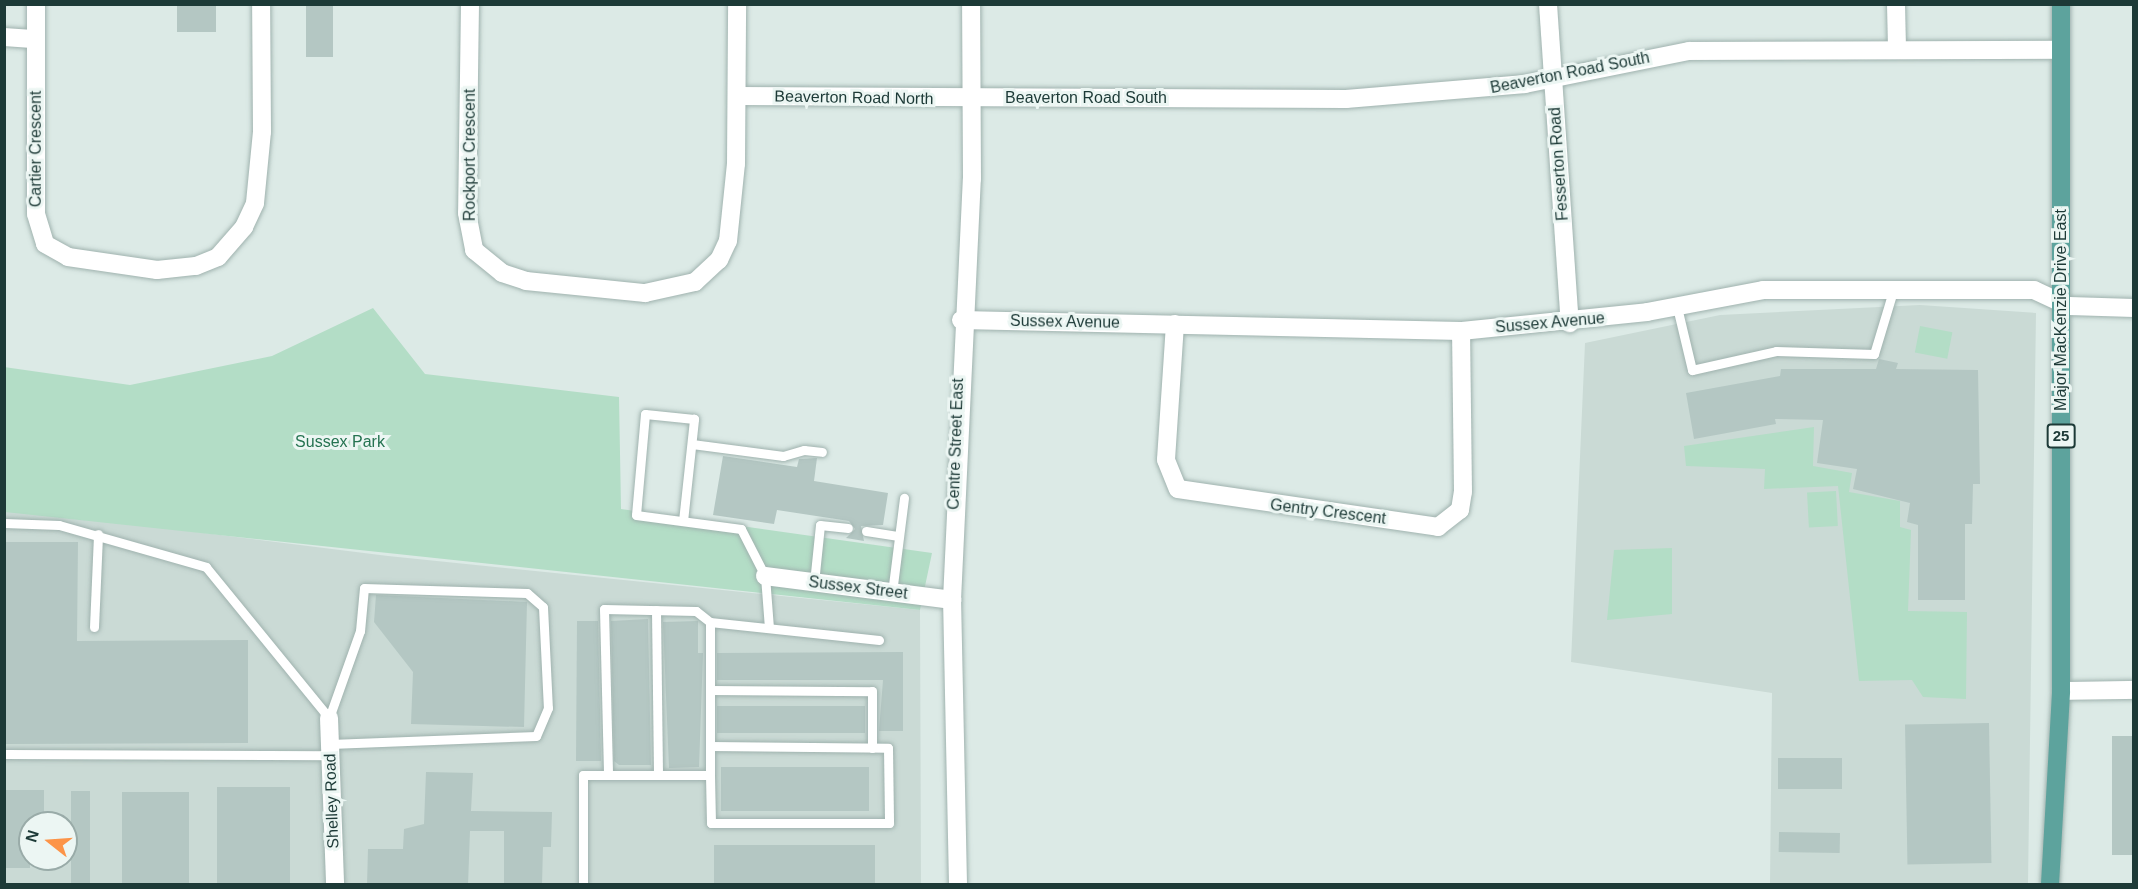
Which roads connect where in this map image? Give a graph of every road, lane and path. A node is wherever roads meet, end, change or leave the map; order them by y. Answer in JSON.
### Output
{"nodes":[{"id":1,"x":36,"y":4,"type":"edge"},
{"id":2,"x":261,"y":4,"type":"edge"},
{"id":3,"x":470,"y":4,"type":"edge"},
{"id":4,"x":737,"y":4,"type":"edge"},
{"id":5,"x":971,"y":4,"type":"edge"},
{"id":6,"x":1548,"y":4,"type":"edge"},
{"id":7,"x":1896,"y":4,"type":"edge"},
{"id":8,"x":2061,"y":4,"type":"edge"},
{"id":9,"x":4,"y":37,"type":"edge"},
{"id":10,"x":36,"y":39,"type":"junction"},
{"id":11,"x":1897,"y":48,"type":"junction"},
{"id":12,"x":2061,"y":50,"type":"junction"},
{"id":13,"x":1552,"y":77,"type":"junction"},
{"id":14,"x":737,"y":96,"type":"junction"},
{"id":15,"x":970,"y":99,"type":"junction"},
{"id":16,"x":1893,"y":291,"type":"junction"},
{"id":17,"x":2061,"y":302,"type":"junction"},
{"id":18,"x":1677,"y":307,"type":"junction"},
{"id":19,"x":2133,"y":308,"type":"edge"},
{"id":20,"x":961,"y":320,"type":"junction"},
{"id":21,"x":1570,"y":322,"type":"junction"},
{"id":22,"x":1175,"y":324,"type":"junction"},
{"id":23,"x":1461,"y":331,"type":"junction"},
{"id":24,"x":692,"y":444,"type":"junction"},
{"id":25,"x":822,"y":452,"type":"dead end"},
{"id":26,"x":904,"y":498,"type":"dead end"},
{"id":27,"x":683,"y":521,"type":"junction"},
{"id":28,"x":4,"y":523,"type":"edge"},
{"id":29,"x":848,"y":528,"type":"dead end"},
{"id":30,"x":866,"y":531,"type":"dead end"},
{"id":31,"x":98,"y":534,"type":"junction"},
{"id":32,"x":899,"y":536,"type":"junction"},
{"id":33,"x":765,"y":576,"type":"junction"},
{"id":34,"x":814,"y":583,"type":"junction"},
{"id":35,"x":892,"y":592,"type":"junction"},
{"id":36,"x":952,"y":600,"type":"junction"},
{"id":37,"x":656,"y":610,"type":"junction"},
{"id":38,"x":710,"y":622,"type":"junction"},
{"id":39,"x":94,"y":627,"type":"dead end"},
{"id":40,"x":769,"y":628,"type":"junction"},
{"id":41,"x":879,"y":639,"type":"dead end"},
{"id":42,"x":710,"y":690,"type":"junction"},
{"id":43,"x":2133,"y":690,"type":"edge"},
{"id":44,"x":2061,"y":691,"type":"junction"},
{"id":45,"x":329,"y":718,"type":"junction"},
{"id":46,"x":710,"y":746,"type":"junction"},
{"id":47,"x":872,"y":748,"type":"junction"},
{"id":48,"x":331,"y":749,"type":"junction"},
{"id":49,"x":4,"y":754,"type":"edge"},
{"id":50,"x":608,"y":774,"type":"junction"},
{"id":51,"x":658,"y":774,"type":"junction"},
{"id":52,"x":710,"y":775,"type":"junction"},
{"id":53,"x":2054,"y":879,"type":"edge"},
{"id":54,"x":335,"y":885,"type":"edge"},
{"id":55,"x":583,"y":885,"type":"edge"},
{"id":56,"x":958,"y":885,"type":"edge"}],
"edges":[{"from":1,"to":10,"type":"street","name":"Cartier Crescent"},
{"from":2,"to":10,"type":"street","name":"Cartier Crescent"},
{"from":3,"to":14,"type":"street","name":"Rockport Crescent"},
{"from":4,"to":14,"type":"street","name":"Rockport Crescent"},
{"from":5,"to":15,"type":"street","name":"Centre Street East"},
{"from":6,"to":13,"type":"street","name":"Fesserton Road"},
{"from":7,"to":11,"type":"street"},
{"from":8,"to":12,"type":"main road","name":"Major MacKenzie Drive East","number":"25"},
{"from":9,"to":10,"type":"street"},
{"from":11,"to":12,"type":"street","name":"Beaverton Road South"},
{"from":11,"to":13,"type":"street","name":"Beaverton Road South"},
{"from":12,"to":17,"type":"main road","name":"Major MacKenzie Drive East","number":"25"},
{"from":13,"to":15,"type":"street","name":"Beaverton Road South"},
{"from":13,"to":21,"type":"street","name":"Fesserton Road"},
{"from":14,"to":15,"type":"street","name":"Beaverton Road North"},
{"from":15,"to":20,"type":"street","name":"Centre Street East"},
{"from":16,"to":17,"type":"street","name":"Sussex Avenue"},
{"from":16,"to":18,"type":"street","name":"Sussex Avenue"},
{"from":16,"to":18,"type":"lane"},
{"from":17,"to":19,"type":"street","name":"Sussex Avenue"},
{"from":17,"to":44,"type":"main road","name":"Major MacKenzie Drive East","number":"25"},
{"from":18,"to":21,"type":"street","name":"Sussex Avenue"},
{"from":20,"to":22,"type":"street","name":"Sussex Avenue"},
{"from":20,"to":36,"type":"street","name":"Centre Street East"},
{"from":21,"to":23,"type":"street","name":"Sussex Avenue"},
{"from":22,"to":23,"type":"street","name":"Sussex Avenue"},
{"from":22,"to":23,"type":"street","name":"Gentry Crescent"},
{"from":24,"to":25,"type":"lane"},
{"from":24,"to":27,"type":"lane"},
{"from":24,"to":27,"type":"lane"},
{"from":26,"to":32,"type":"lane"},
{"from":27,"to":33,"type":"lane"},
{"from":28,"to":31,"type":"lane"},
{"from":29,"to":34,"type":"lane"},
{"from":30,"to":32,"type":"lane"},
{"from":31,"to":39,"type":"lane"},
{"from":31,"to":45,"type":"lane"},
{"from":32,"to":35,"type":"lane"},
{"from":33,"to":34,"type":"street","name":"Sussex Street"},
{"from":33,"to":40,"type":"lane"},
{"from":34,"to":35,"type":"street","name":"Sussex Street"},
{"from":35,"to":36,"type":"street","name":"Sussex Street"},
{"from":36,"to":56,"type":"street","name":"Centre Street East"},
{"from":37,"to":38,"type":"lane"},
{"from":37,"to":50,"type":"lane"},
{"from":37,"to":51,"type":"lane"},
{"from":38,"to":40,"type":"lane"},
{"from":38,"to":42,"type":"lane"},
{"from":40,"to":41,"type":"lane"},
{"from":42,"to":46,"type":"lane"},
{"from":42,"to":47,"type":"lane"},
{"from":43,"to":44,"type":"street"},
{"from":44,"to":53,"type":"main road","name":"Major MacKenzie Drive East","number":"25"},
{"from":45,"to":48,"type":"street","name":"Shelley Road"},
{"from":45,"to":48,"type":"lane"},
{"from":46,"to":47,"type":"lane"},
{"from":46,"to":52,"type":"lane"},
{"from":47,"to":52,"type":"lane"},
{"from":48,"to":49,"type":"lane"},
{"from":48,"to":54,"type":"street","name":"Shelley Road"},
{"from":50,"to":51,"type":"lane"},
{"from":50,"to":55,"type":"lane"},
{"from":51,"to":52,"type":"lane"}]}
